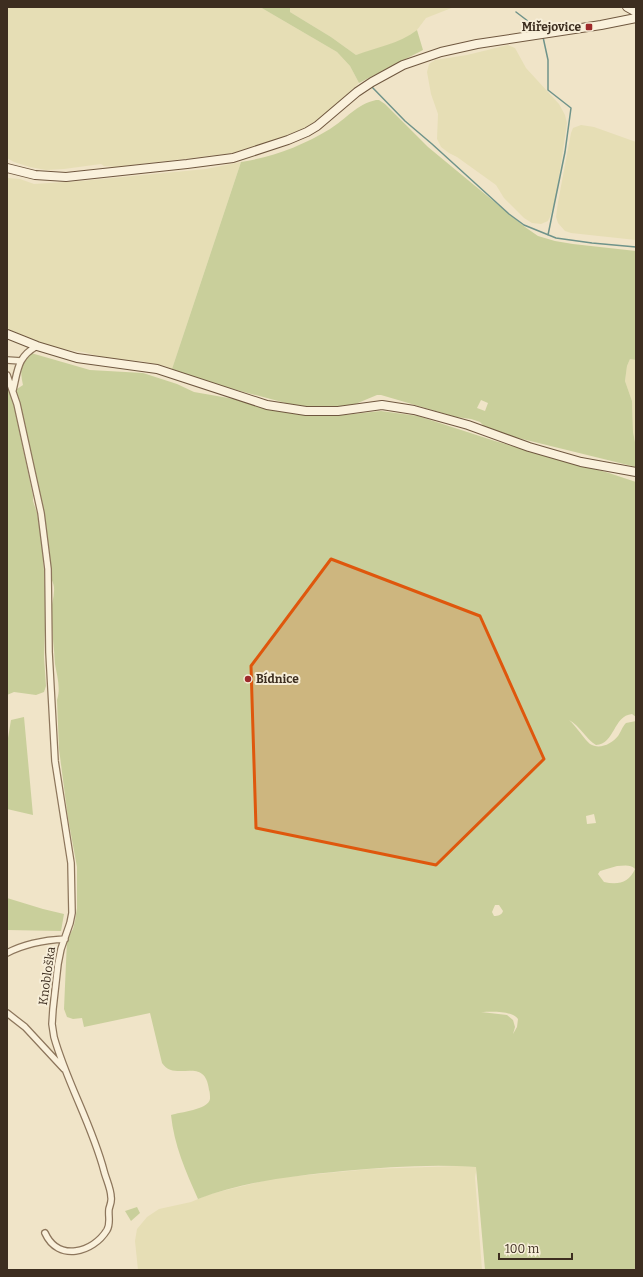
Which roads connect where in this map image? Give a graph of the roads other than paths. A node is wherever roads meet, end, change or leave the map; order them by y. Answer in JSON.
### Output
{"nodes":[{"id":1,"x":627,"y":7,"type":"edge"},
{"id":2,"x":636,"y":12,"type":"edge"},
{"id":3,"x":636,"y":18,"type":"edge"},
{"id":4,"x":7,"y":168,"type":"edge"},
{"id":5,"x":8,"y":336,"type":"edge"},
{"id":6,"x":36,"y":346,"type":"junction"},
{"id":7,"x":7,"y":360,"type":"edge"},
{"id":8,"x":21,"y":361,"type":"junction"},
{"id":9,"x":7,"y":375,"type":"edge"},
{"id":10,"x":12,"y":390,"type":"junction"},
{"id":11,"x":636,"y":472,"type":"edge"},
{"id":12,"x":65,"y":939,"type":"junction"},
{"id":13,"x":7,"y":952,"type":"edge"},
{"id":14,"x":7,"y":1014,"type":"edge"},
{"id":15,"x":68,"y":1073,"type":"junction"},
{"id":16,"x":45,"y":1233,"type":"dead end"}],
"edges":[{"from":1,"to":2,"type":"street"},
{"from":3,"to":4,"type":"street"},
{"from":5,"to":6,"type":"street"},
{"from":6,"to":8,"type":"street"},
{"from":6,"to":11,"type":"street"},
{"from":7,"to":8,"type":"street"},
{"from":8,"to":10,"type":"street"},
{"from":9,"to":10,"type":"street"},
{"from":10,"to":12,"type":"street"},
{"from":12,"to":13,"type":"street","name":"Knobloška"},
{"from":12,"to":15,"type":"street","name":"Knobloška"},
{"from":14,"to":15,"type":"street","name":"Knobloška"},
{"from":15,"to":16,"type":"street","name":"Knobloška"}]}
